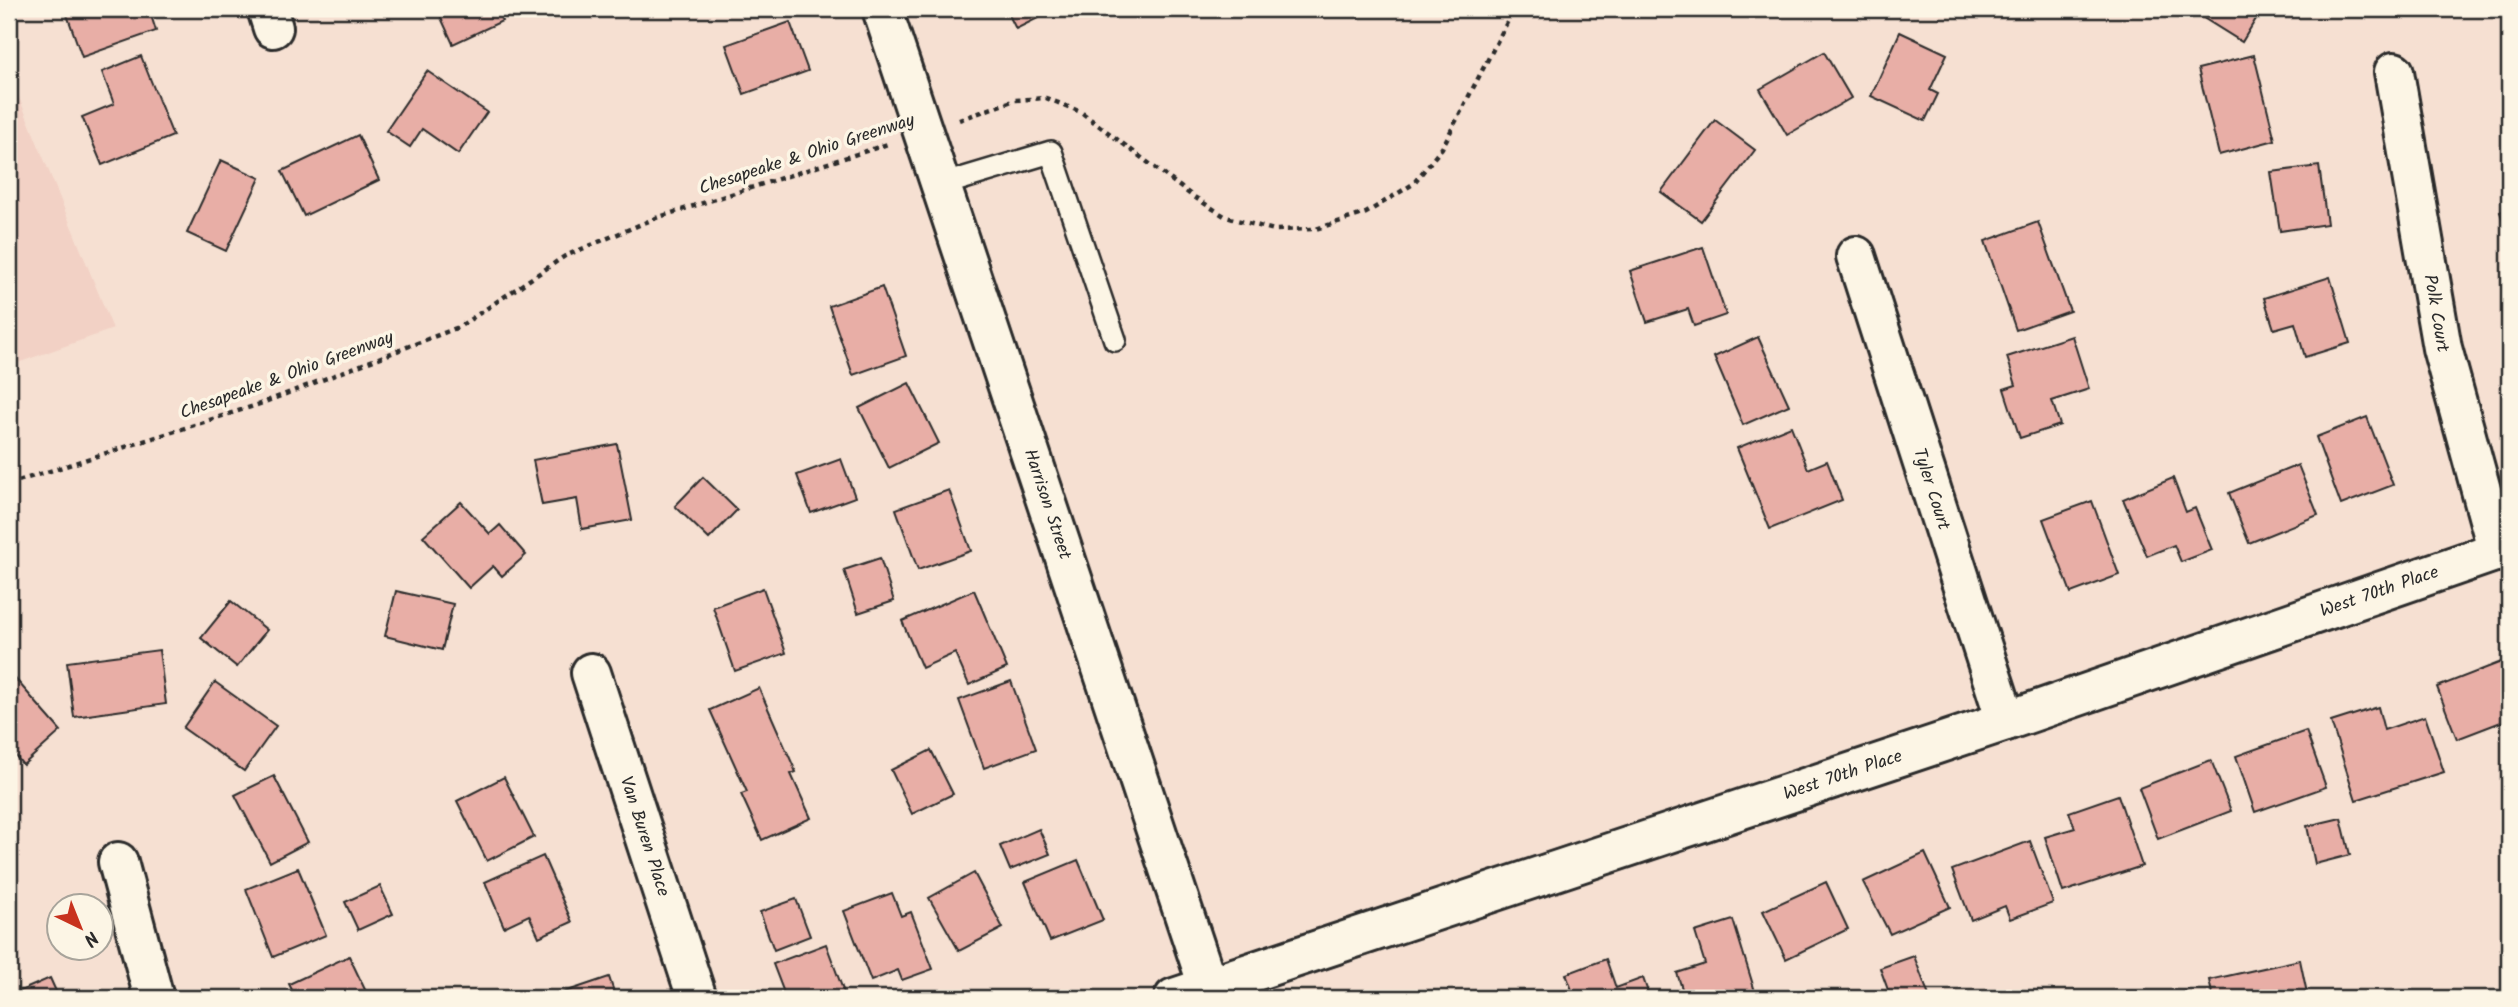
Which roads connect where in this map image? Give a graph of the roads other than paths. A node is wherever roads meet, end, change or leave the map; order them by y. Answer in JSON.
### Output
{"nodes":[{"id":1,"x":882,"y":9,"type":"edge"},
{"id":2,"x":2394,"y":72,"type":"dead end"},
{"id":3,"x":941,"y":185,"type":"junction"},
{"id":4,"x":1856,"y":257,"type":"dead end"},
{"id":5,"x":1115,"y":340,"type":"dead end"},
{"id":6,"x":2504,"y":549,"type":"edge"},
{"id":7,"x":591,"y":673,"type":"dead end"},
{"id":8,"x":2006,"y":721,"type":"junction"},
{"id":9,"x":118,"y":862,"type":"dead end"},
{"id":10,"x":1198,"y":994,"type":"edge"},
{"id":11,"x":154,"y":998,"type":"edge"},
{"id":12,"x":697,"y":998,"type":"edge"}],
"edges":[{"from":1,"to":3,"type":"street","name":"Harrison Street"},
{"from":2,"to":6,"type":"street","name":"Polk Court"},
{"from":3,"to":5,"type":"lane"},
{"from":3,"to":10,"type":"street","name":"Harrison Street"},
{"from":4,"to":8,"type":"street","name":"Tyler Court"},
{"from":6,"to":8,"type":"street","name":"West 70th Place"},
{"from":7,"to":12,"type":"street","name":"Van Buren Place"},
{"from":8,"to":10,"type":"street","name":"West 70th Place"},
{"from":9,"to":11,"type":"street"}]}
